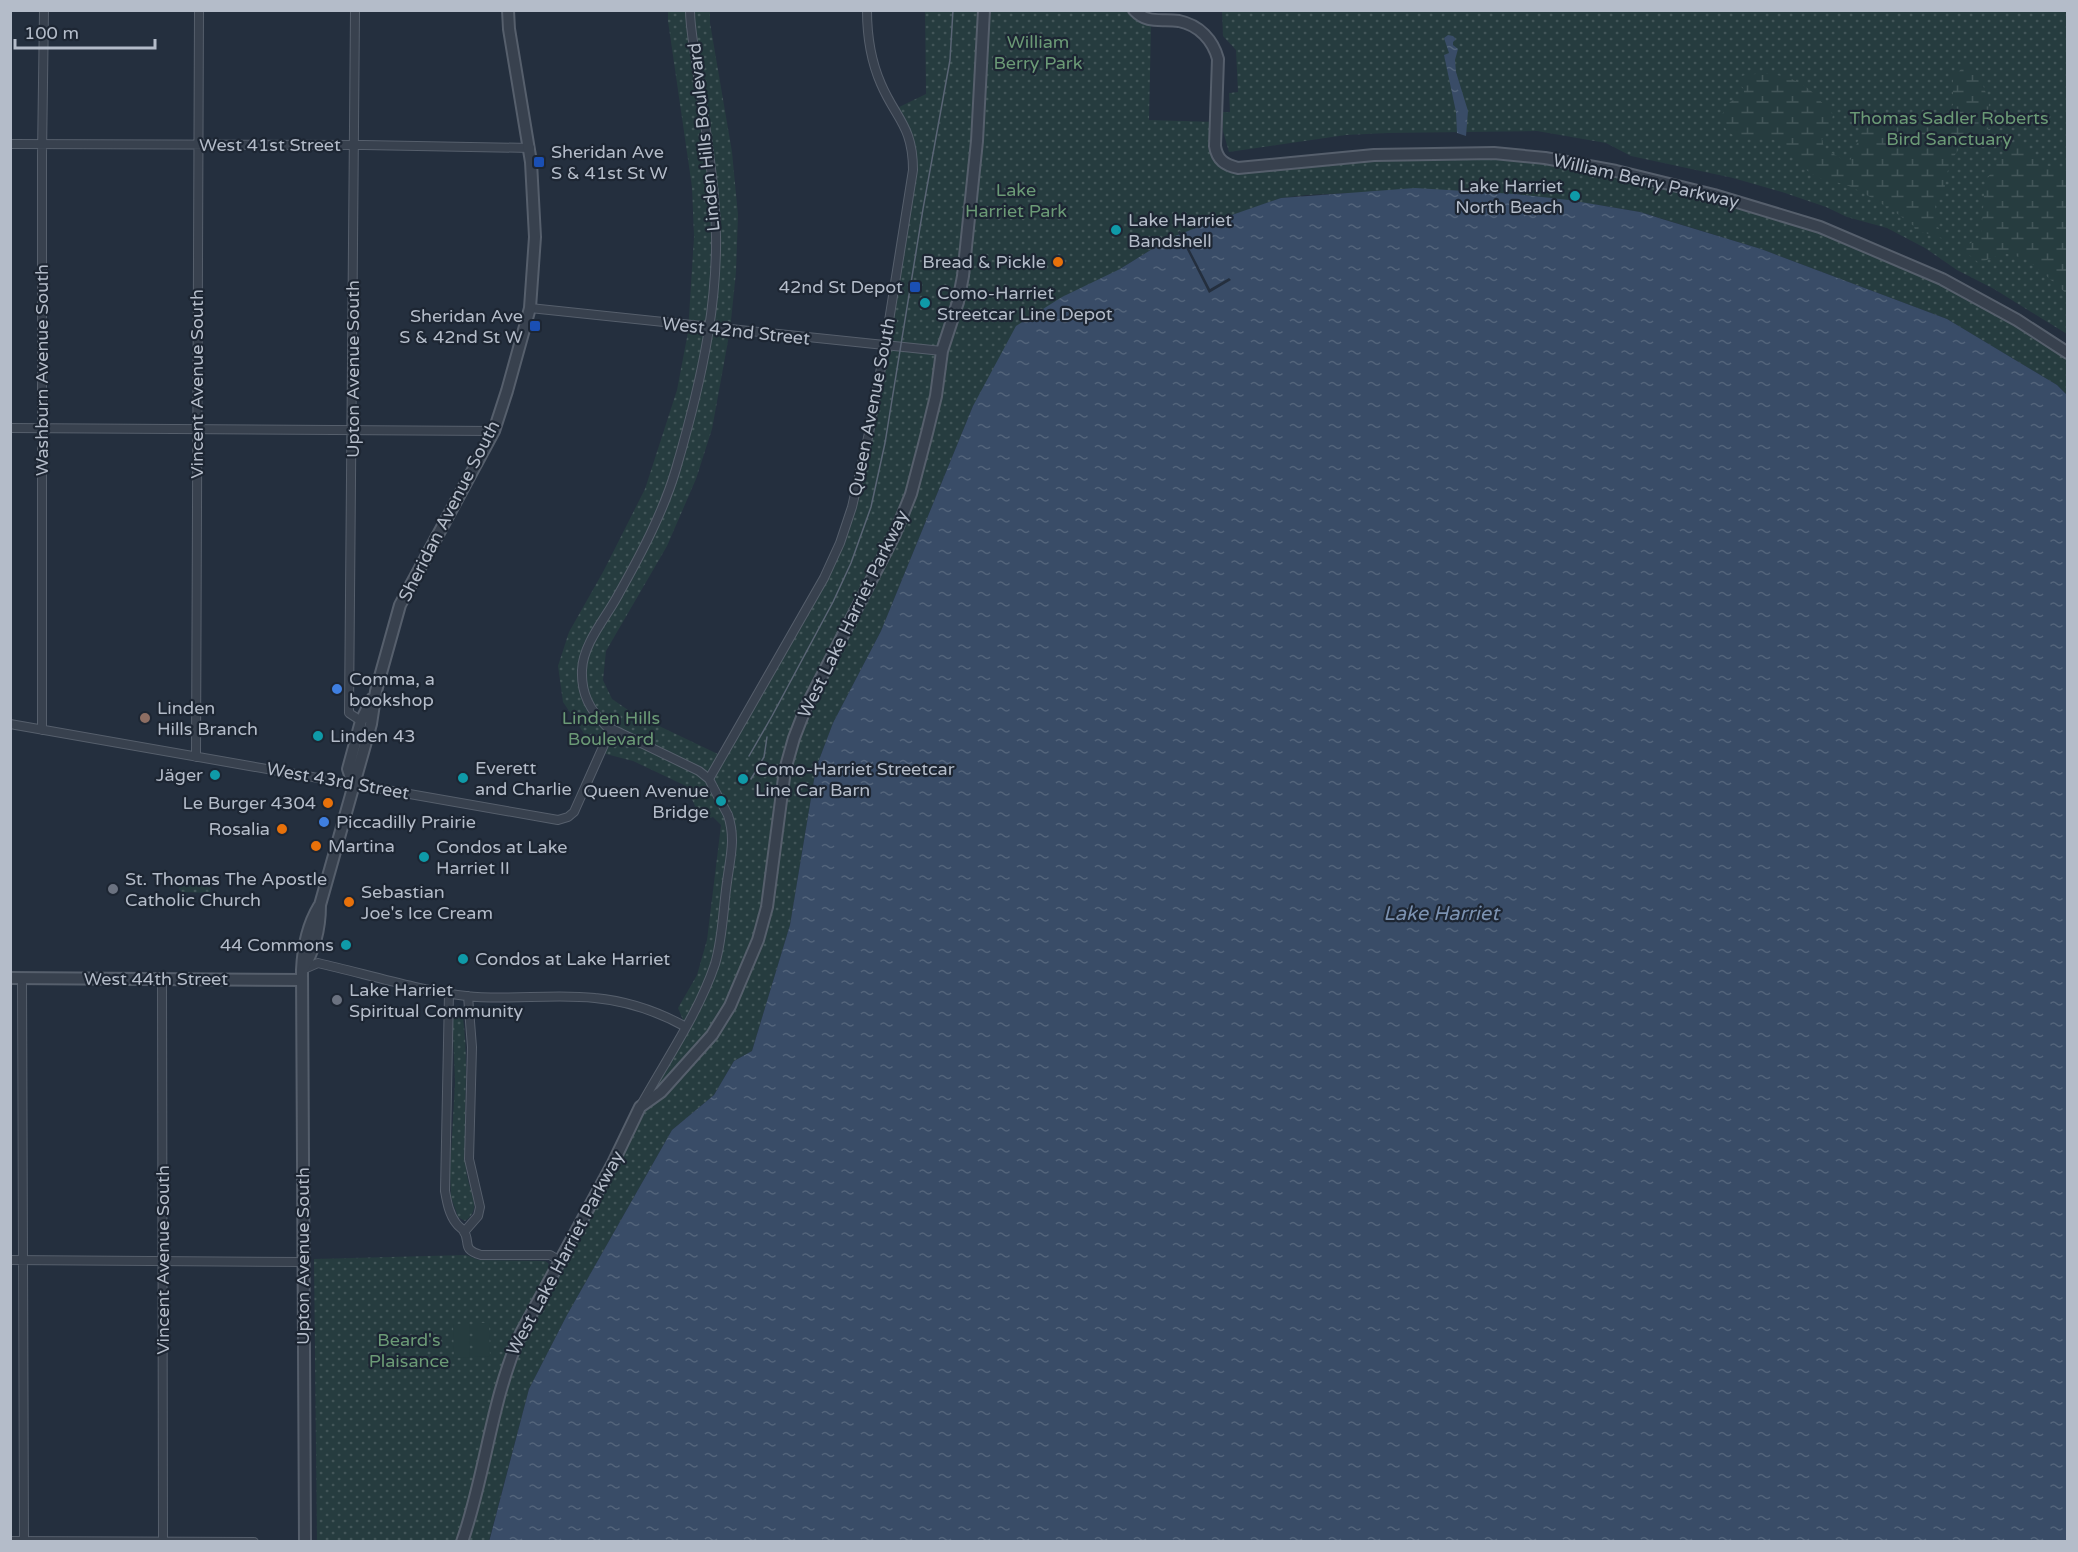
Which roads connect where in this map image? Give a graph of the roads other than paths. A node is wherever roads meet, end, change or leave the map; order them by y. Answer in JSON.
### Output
{"nodes":[{"id":1,"x":44,"y":10,"type":"edge"},
{"id":2,"x":199,"y":10,"type":"edge"},
{"id":3,"x":355,"y":10,"type":"edge"},
{"id":4,"x":508,"y":10,"type":"edge"},
{"id":5,"x":690,"y":10,"type":"edge"},
{"id":6,"x":867,"y":10,"type":"edge"},
{"id":7,"x":984,"y":10,"type":"edge"},
{"id":8,"x":1134,"y":10,"type":"edge"},
{"id":9,"x":10,"y":144,"type":"edge"},
{"id":10,"x":42,"y":144,"type":"junction"},
{"id":11,"x":198,"y":144,"type":"junction"},
{"id":12,"x":355,"y":145,"type":"junction"},
{"id":13,"x":530,"y":148,"type":"junction"},
{"id":14,"x":530,"y":308,"type":"junction"},
{"id":15,"x":710,"y":328,"type":"junction"},
{"id":16,"x":885,"y":346,"type":"junction"},
{"id":17,"x":942,"y":351,"type":"junction"},
{"id":18,"x":2067,"y":353,"type":"edge"},
{"id":19,"x":10,"y":428,"type":"edge"},
{"id":20,"x":42,"y":428,"type":"junction"},
{"id":21,"x":196,"y":429,"type":"junction"},
{"id":22,"x":353,"y":429,"type":"junction"},
{"id":23,"x":494,"y":431,"type":"junction"},
{"id":24,"x":376,"y":691,"type":"junction"},
{"id":25,"x":361,"y":721,"type":"junction"},
{"id":26,"x":10,"y":724,"type":"edge"},
{"id":27,"x":611,"y":729,"type":"junction"},
{"id":28,"x":42,"y":730,"type":"junction"},
{"id":29,"x":196,"y":757,"type":"junction"},
{"id":30,"x":709,"y":779,"type":"junction"},
{"id":31,"x":353,"y":784,"type":"junction"},
{"id":32,"x":302,"y":975,"type":"junction"},
{"id":33,"x":10,"y":978,"type":"edge"},
{"id":34,"x":22,"y":978,"type":"junction"},
{"id":35,"x":162,"y":979,"type":"junction"},
{"id":36,"x":448,"y":993,"type":"junction"},
{"id":37,"x":468,"y":996,"type":"junction"},
{"id":38,"x":686,"y":1027,"type":"junction"},
{"id":39,"x":640,"y":1107,"type":"junction"},
{"id":40,"x":464,"y":1232,"type":"junction"},
{"id":41,"x":10,"y":1260,"type":"edge"},
{"id":42,"x":22,"y":1260,"type":"junction"},
{"id":43,"x":163,"y":1261,"type":"junction"},
{"id":44,"x":303,"y":1262,"type":"junction"},
{"id":45,"x":561,"y":1262,"type":"junction"},
{"id":46,"x":10,"y":1540,"type":"edge"},
{"id":47,"x":24,"y":1541,"type":"edge"},
{"id":48,"x":163,"y":1541,"type":"edge"},
{"id":49,"x":254,"y":1542,"type":"edge"},
{"id":50,"x":305,"y":1542,"type":"edge"},
{"id":51,"x":462,"y":1542,"type":"edge"}],
"edges":[{"from":1,"to":10,"type":"street","name":"Washburn Avenue South"},
{"from":2,"to":11,"type":"street","name":"Vincent Avenue South"},
{"from":3,"to":12,"type":"street","name":"Upton Avenue South"},
{"from":4,"to":13,"type":"street","name":"Sheridan Avenue South"},
{"from":5,"to":15,"type":"street","name":"Linden Hills Boulevard"},
{"from":6,"to":16,"type":"street","name":"Queen Avenue South"},
{"from":7,"to":17,"type":"street","name":"West Lake Harriet Parkway"},
{"from":8,"to":18,"type":"street","name":"William Berry Parkway"},
{"from":9,"to":10,"type":"street","name":"West 41st Street"},
{"from":10,"to":11,"type":"street","name":"West 41st Street"},
{"from":10,"to":20,"type":"street","name":"Washburn Avenue South"},
{"from":11,"to":12,"type":"street","name":"West 41st Street"},
{"from":11,"to":21,"type":"street","name":"Vincent Avenue South"},
{"from":12,"to":13,"type":"street","name":"West 41st Street"},
{"from":12,"to":22,"type":"street","name":"Upton Avenue South"},
{"from":13,"to":14,"type":"street","name":"Sheridan Avenue South"},
{"from":14,"to":15,"type":"street","name":"West 42nd Street"},
{"from":14,"to":23,"type":"street","name":"Sheridan Avenue South"},
{"from":15,"to":16,"type":"street","name":"West 42nd Street"},
{"from":15,"to":27,"type":"street","name":"Linden Hills Boulevard"},
{"from":16,"to":17,"type":"street","name":"West 42nd Street"},
{"from":16,"to":30,"type":"street","name":"Queen Avenue South"},
{"from":17,"to":39,"type":"street","name":"West Lake Harriet Parkway"},
{"from":19,"to":20,"type":"street"},
{"from":20,"to":21,"type":"street"},
{"from":20,"to":28,"type":"street","name":"Washburn Avenue South"},
{"from":21,"to":22,"type":"street"},
{"from":21,"to":29,"type":"street","name":"Vincent Avenue South"},
{"from":22,"to":23,"type":"street"},
{"from":22,"to":25,"type":"street","name":"Upton Avenue South"},
{"from":23,"to":24,"type":"street","name":"Sheridan Avenue South"},
{"from":24,"to":25,"type":"street","name":"Sheridan Avenue South"},
{"from":24,"to":31,"type":"street","name":"Sheridan Avenue South"},
{"from":25,"to":31,"type":"street","name":"Sheridan Avenue South"},
{"from":26,"to":28,"type":"street","name":"West 43rd Street"},
{"from":27,"to":30,"type":"street","name":"Linden Hills Boulevard"},
{"from":27,"to":31,"type":"street","name":"West 43rd Street"},
{"from":28,"to":29,"type":"street","name":"West 43rd Street"},
{"from":29,"to":31,"type":"street","name":"West 43rd Street"},
{"from":30,"to":38,"type":"street","name":"West Lake Harriet Parkway","bridge":true},
{"from":31,"to":32,"type":"street","name":"Upton Avenue South"},
{"from":32,"to":35,"type":"street","name":"West 44th Street"},
{"from":32,"to":36,"type":"street","name":"West 44th Street"},
{"from":32,"to":44,"type":"street","name":"Upton Avenue South"},
{"from":33,"to":34,"type":"street","name":"West 44th Street"},
{"from":34,"to":35,"type":"street","name":"West 44th Street"},
{"from":34,"to":42,"type":"street"},
{"from":35,"to":43,"type":"street","name":"Vincent Avenue South"},
{"from":36,"to":37,"type":"street","name":"West 44th Street"},
{"from":36,"to":40,"type":"street"},
{"from":37,"to":38,"type":"street","name":"West 44th Street"},
{"from":37,"to":40,"type":"street"},
{"from":38,"to":39,"type":"street","name":"West Lake Harriet Parkway"},
{"from":39,"to":45,"type":"street","name":"West Lake Harriet Parkway"},
{"from":40,"to":45,"type":"street"},
{"from":41,"to":42,"type":"street"},
{"from":42,"to":43,"type":"street"},
{"from":42,"to":47,"type":"street"},
{"from":43,"to":44,"type":"street"},
{"from":43,"to":48,"type":"street","name":"Vincent Avenue South"},
{"from":44,"to":50,"type":"street","name":"Upton Avenue South"},
{"from":45,"to":51,"type":"street","name":"West Lake Harriet Parkway"},
{"from":46,"to":47,"type":"street"},
{"from":47,"to":48,"type":"street"},
{"from":48,"to":49,"type":"street"}]}
